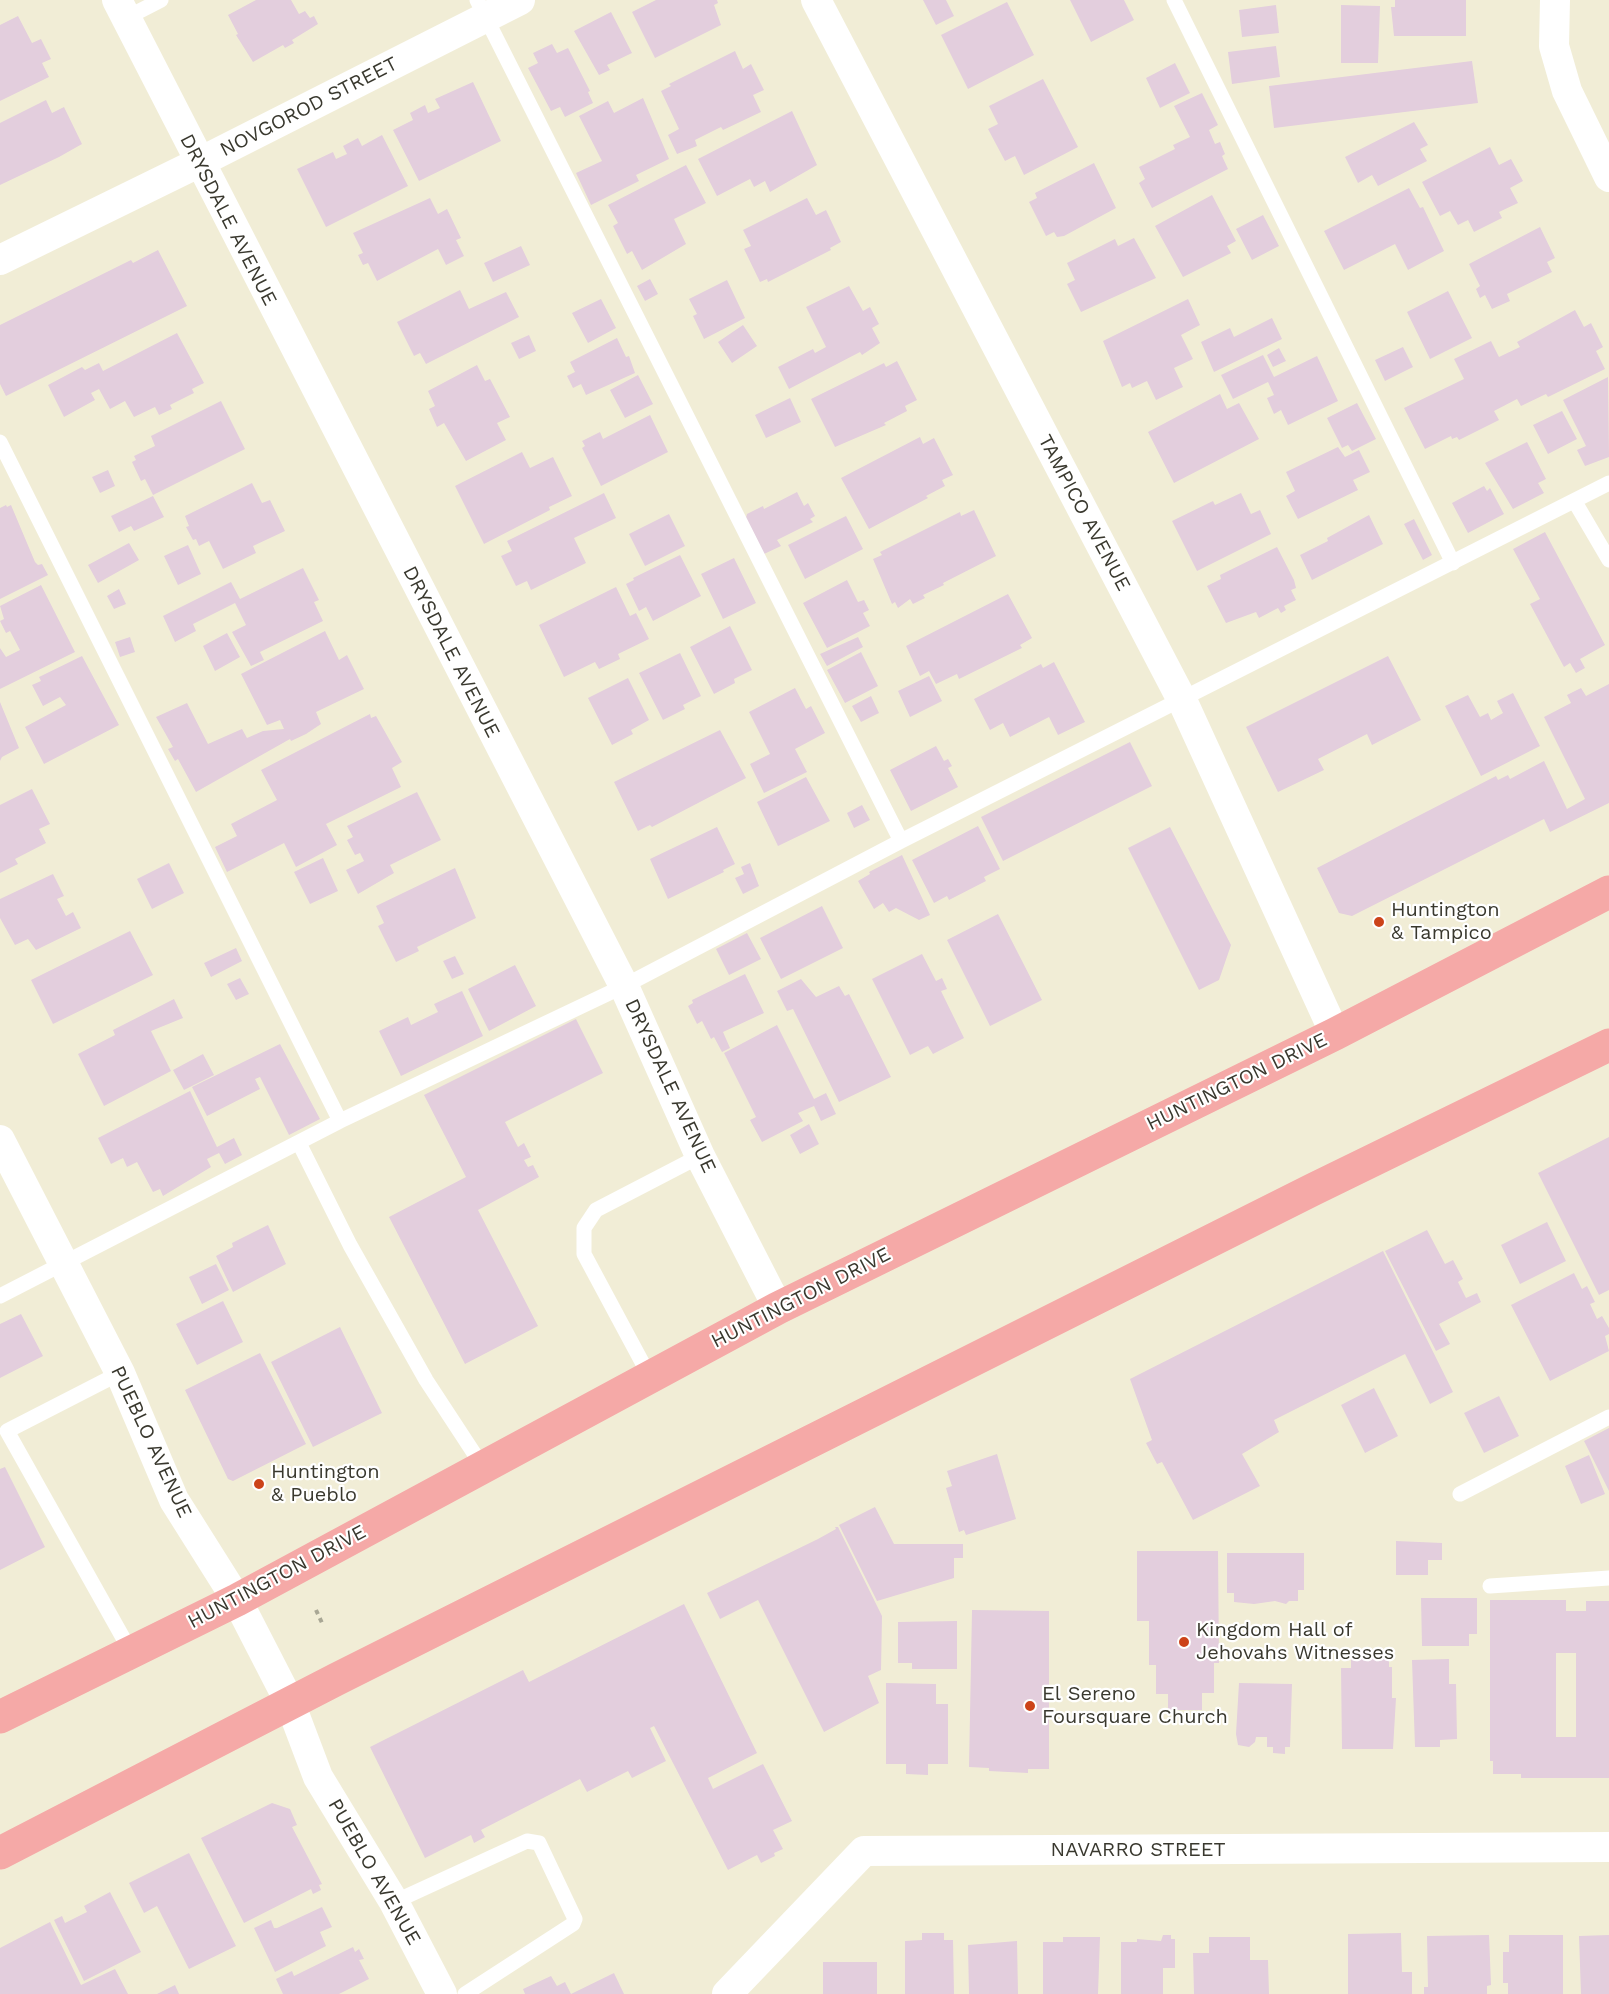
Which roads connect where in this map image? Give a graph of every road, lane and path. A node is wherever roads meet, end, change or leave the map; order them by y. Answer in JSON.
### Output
{"nodes":[{"id":1,"x":161,"y":0,"type":"edge"},
{"id":2,"x":520,"y":0,"type":"edge"},
{"id":3,"x":816,"y":0,"type":"edge"},
{"id":4,"x":1174,"y":0,"type":"edge"},
{"id":5,"x":1555,"y":0,"type":"edge"},
{"id":6,"x":121,"y":9,"type":"edge"},
{"id":7,"x":481,"y":9,"type":"edge"},
{"id":8,"x":198,"y":163,"type":"junction"},
{"id":9,"x":1609,"y":177,"type":"edge"},
{"id":10,"x":0,"y":260,"type":"edge"},
{"id":11,"x":0,"y":442,"type":"edge"},
{"id":12,"x":1609,"y":483,"type":"edge"},
{"id":13,"x":1575,"y":502,"type":"junction"},
{"id":14,"x":1609,"y":560,"type":"edge"},
{"id":15,"x":1453,"y":563,"type":"junction"},
{"id":16,"x":1182,"y":700,"type":"junction"},
{"id":17,"x":901,"y":841,"type":"junction"},
{"id":18,"x":1609,"y":892,"type":"edge"},
{"id":19,"x":624,"y":986,"type":"junction"},
{"id":20,"x":1335,"y":1034,"type":"junction"},
{"id":21,"x":1609,"y":1045,"type":"edge"},
{"id":22,"x":340,"y":1121,"type":"junction"},
{"id":23,"x":0,"y":1140,"type":"edge"},
{"id":24,"x":299,"y":1143,"type":"junction"},
{"id":25,"x":700,"y":1156,"type":"junction"},
{"id":26,"x":64,"y":1265,"type":"junction"},
{"id":27,"x":0,"y":1296,"type":"edge"},
{"id":28,"x":778,"y":1308,"type":"junction"},
{"id":29,"x":120,"y":1373,"type":"junction"},
{"id":30,"x":650,"y":1377,"type":"junction"},
{"id":31,"x":1609,"y":1417,"type":"edge"},
{"id":32,"x":483,"y":1467,"type":"junction"},
{"id":33,"x":1460,"y":1494,"type":"dead end"},
{"id":34,"x":1609,"y":1578,"type":"edge"},
{"id":35,"x":1490,"y":1586,"type":"dead end"},
{"id":36,"x":237,"y":1600,"type":"junction"},
{"id":37,"x":316,"y":1610,"type":"dead end"},
{"id":38,"x":323,"y":1625,"type":"dead end"},
{"id":39,"x":131,"y":1652,"type":"junction"},
{"id":40,"x":290,"y":1703,"type":"junction"},
{"id":41,"x":0,"y":1717,"type":"edge"},
{"id":42,"x":1609,"y":1847,"type":"edge"},
{"id":43,"x":0,"y":1853,"type":"edge"},
{"id":44,"x":394,"y":1902,"type":"junction"},
{"id":45,"x":442,"y":1994,"type":"edge"},
{"id":46,"x":465,"y":1994,"type":"edge"},
{"id":47,"x":727,"y":1994,"type":"edge"}],
"edges":[{"from":1,"to":6,"type":"lane"},
{"from":2,"to":7,"type":"street","name":"NOVGOROD STREET"},
{"from":3,"to":16,"type":"street","name":"TAMPICO AVENUE"},
{"from":4,"to":15,"type":"lane"},
{"from":5,"to":9,"type":"street"},
{"from":6,"to":8,"type":"street","name":"DRYSDALE AVENUE"},
{"from":7,"to":8,"type":"street","name":"NOVGOROD STREET"},
{"from":7,"to":17,"type":"lane"},
{"from":8,"to":10,"type":"street","name":"NOVGOROD STREET"},
{"from":8,"to":19,"type":"street","name":"DRYSDALE AVENUE"},
{"from":11,"to":22,"type":"lane"},
{"from":12,"to":13,"type":"lane"},
{"from":13,"to":14,"type":"lane"},
{"from":13,"to":15,"type":"lane"},
{"from":15,"to":16,"type":"lane"},
{"from":16,"to":17,"type":"lane"},
{"from":16,"to":20,"type":"street","name":"TAMPICO AVENUE"},
{"from":17,"to":19,"type":"lane"},
{"from":18,"to":20,"type":"main road","name":"HUNTINGTON DRIVE"},
{"from":19,"to":22,"type":"lane"},
{"from":19,"to":25,"type":"street","name":"DRYSDALE AVENUE"},
{"from":20,"to":28,"type":"main road","name":"HUNTINGTON DRIVE"},
{"from":21,"to":40,"type":"main road"},
{"from":22,"to":24,"type":"lane"},
{"from":23,"to":26,"type":"street","name":"PUEBLO AVENUE"},
{"from":24,"to":26,"type":"lane"},
{"from":24,"to":32,"type":"lane"},
{"from":25,"to":28,"type":"street","name":"DRYSDALE AVENUE"},
{"from":25,"to":30,"type":"lane"},
{"from":26,"to":27,"type":"lane"},
{"from":26,"to":29,"type":"street","name":"PUEBLO AVENUE"},
{"from":28,"to":30,"type":"main road","name":"HUNTINGTON DRIVE"},
{"from":29,"to":36,"type":"street","name":"PUEBLO AVENUE"},
{"from":29,"to":39,"type":"lane"},
{"from":30,"to":32,"type":"main road","name":"HUNTINGTON DRIVE"},
{"from":31,"to":33,"type":"lane"},
{"from":32,"to":36,"type":"main road","name":"HUNTINGTON DRIVE"},
{"from":34,"to":35,"type":"lane"},
{"from":36,"to":39,"type":"main road","name":"HUNTINGTON DRIVE"},
{"from":36,"to":40,"type":"street","name":"PUEBLO AVENUE"},
{"from":37,"to":38,"type":"path"},
{"from":39,"to":41,"type":"main road","name":"HUNTINGTON DRIVE"},
{"from":40,"to":43,"type":"main road"},
{"from":40,"to":44,"type":"street","name":"PUEBLO AVENUE"},
{"from":42,"to":47,"type":"street","name":"NAVARRO STREET"},
{"from":44,"to":45,"type":"street","name":"PUEBLO AVENUE"},
{"from":44,"to":46,"type":"lane"}]}
